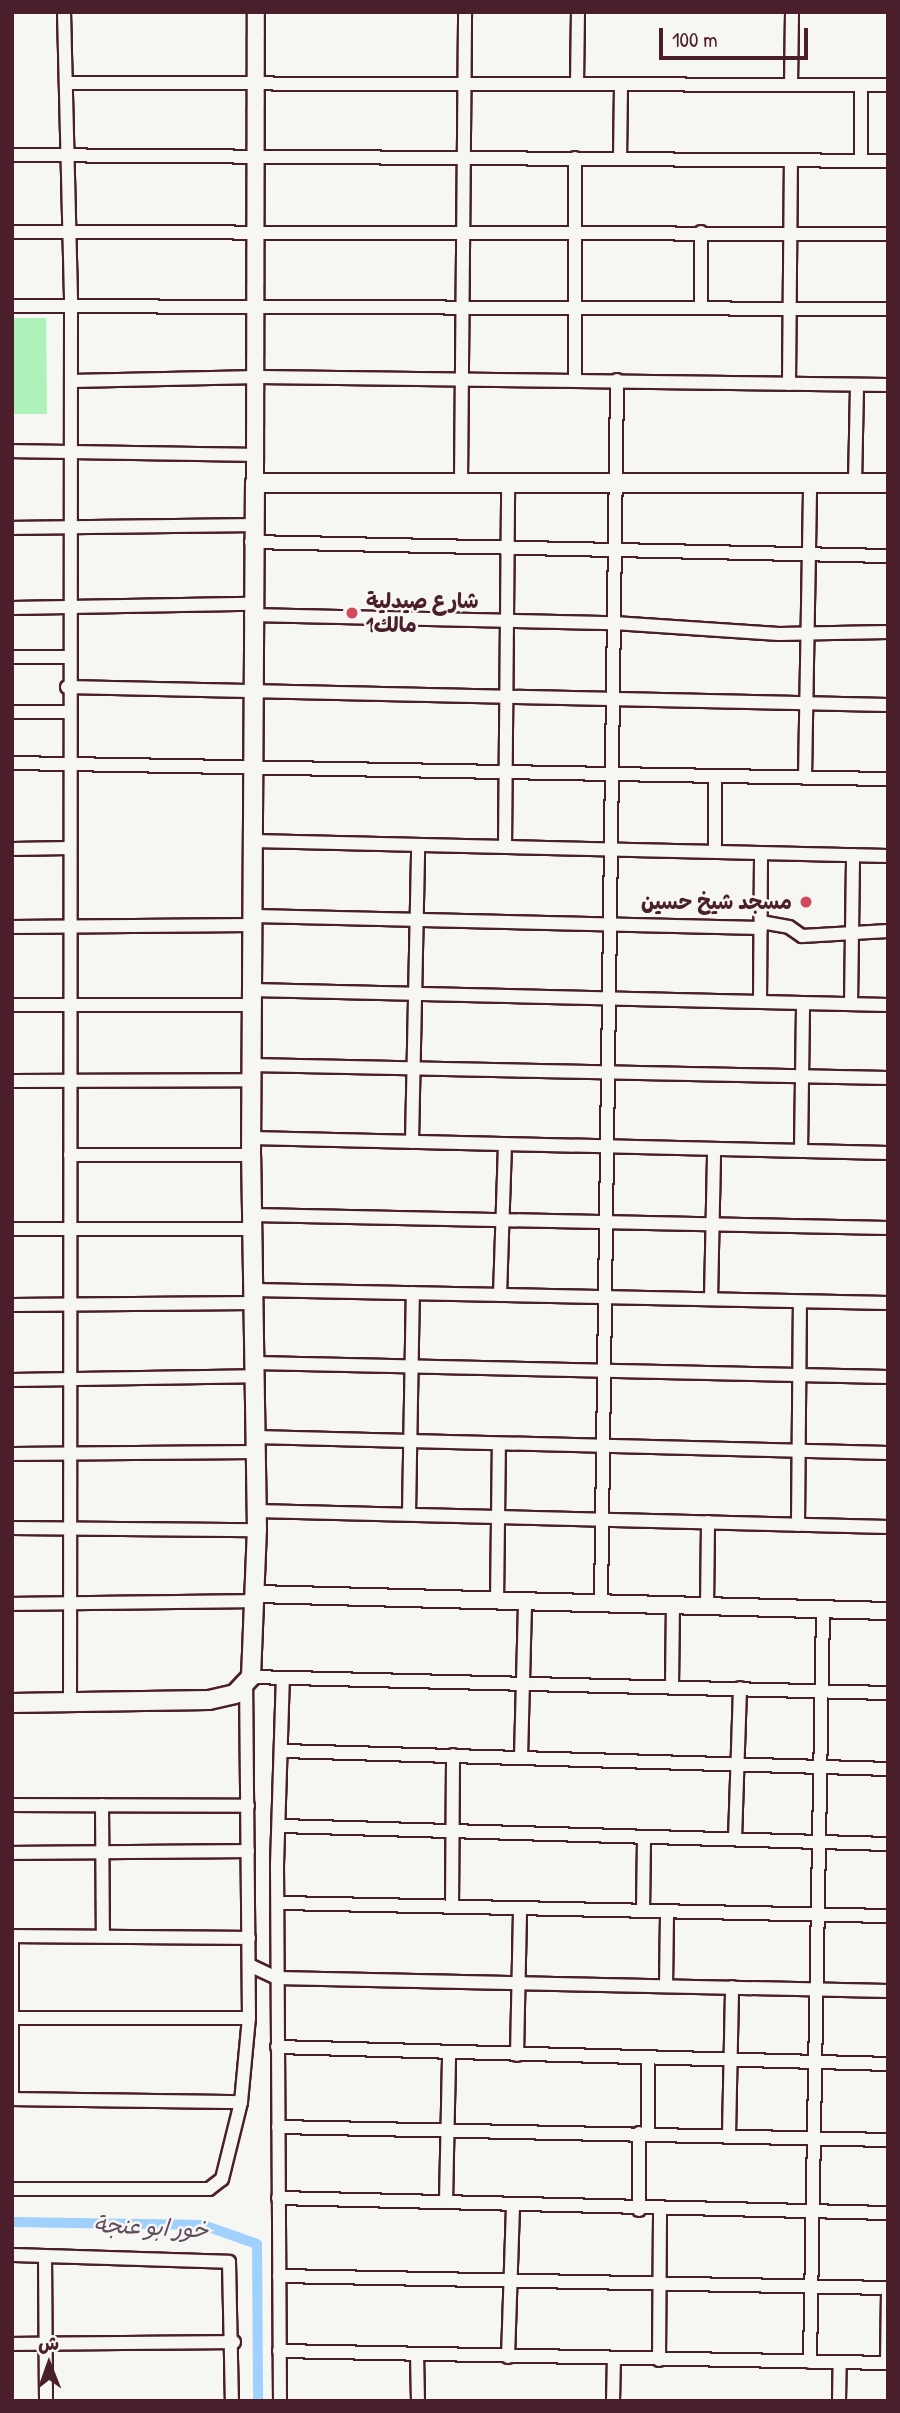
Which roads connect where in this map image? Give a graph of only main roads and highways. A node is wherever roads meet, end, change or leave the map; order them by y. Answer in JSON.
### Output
{"nodes":[{"id":1,"x":888,"y":483,"type":"edge"},
{"id":2,"x":12,"y":1703,"type":"edge"}],
"edges":[{"from":1,"to":2,"type":"main road"}]}
